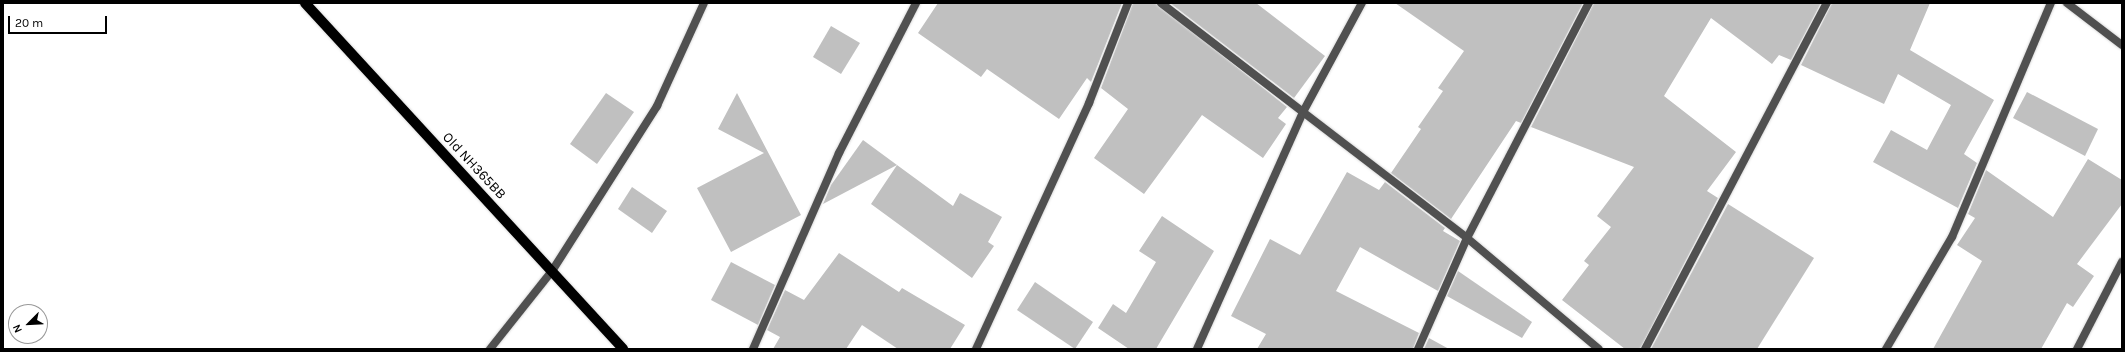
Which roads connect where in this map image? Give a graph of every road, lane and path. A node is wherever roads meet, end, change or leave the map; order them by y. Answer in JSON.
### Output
{"nodes":[{"id":1,"x":305,"y":3,"type":"edge"},
{"id":2,"x":704,"y":3,"type":"edge"},
{"id":3,"x":916,"y":3,"type":"edge"},
{"id":4,"x":1128,"y":3,"type":"edge"},
{"id":5,"x":1161,"y":3,"type":"edge"},
{"id":6,"x":1362,"y":3,"type":"edge"},
{"id":7,"x":1589,"y":3,"type":"edge"},
{"id":8,"x":1827,"y":3,"type":"edge"},
{"id":9,"x":2051,"y":3,"type":"edge"},
{"id":10,"x":2067,"y":3,"type":"edge"},
{"id":11,"x":2122,"y":45,"type":"edge"},
{"id":12,"x":1303,"y":112,"type":"junction"},
{"id":13,"x":1467,"y":238,"type":"junction"},
{"id":14,"x":2122,"y":262,"type":"edge"},
{"id":15,"x":552,"y":271,"type":"junction"},
{"id":16,"x":490,"y":349,"type":"edge"},
{"id":17,"x":623,"y":349,"type":"edge"},
{"id":18,"x":753,"y":349,"type":"edge"},
{"id":19,"x":976,"y":349,"type":"edge"},
{"id":20,"x":1197,"y":349,"type":"edge"},
{"id":21,"x":1418,"y":349,"type":"edge"},
{"id":22,"x":1599,"y":349,"type":"edge"},
{"id":23,"x":1644,"y":349,"type":"edge"},
{"id":24,"x":1886,"y":349,"type":"edge"},
{"id":25,"x":2077,"y":349,"type":"edge"}],
"edges":[{"from":1,"to":15,"type":"main road","name":"Old NH365BB"},
{"from":2,"to":15,"type":"street"},
{"from":3,"to":18,"type":"street"},
{"from":4,"to":19,"type":"street"},
{"from":5,"to":12,"type":"street"},
{"from":6,"to":12,"type":"street"},
{"from":7,"to":13,"type":"street"},
{"from":8,"to":23,"type":"street"},
{"from":9,"to":24,"type":"street"},
{"from":10,"to":11,"type":"street"},
{"from":12,"to":13,"type":"street"},
{"from":12,"to":20,"type":"street"},
{"from":13,"to":21,"type":"street"},
{"from":13,"to":22,"type":"street"},
{"from":14,"to":25,"type":"street"},
{"from":15,"to":16,"type":"street"},
{"from":15,"to":17,"type":"main road","name":"Old NH365BB"}]}
